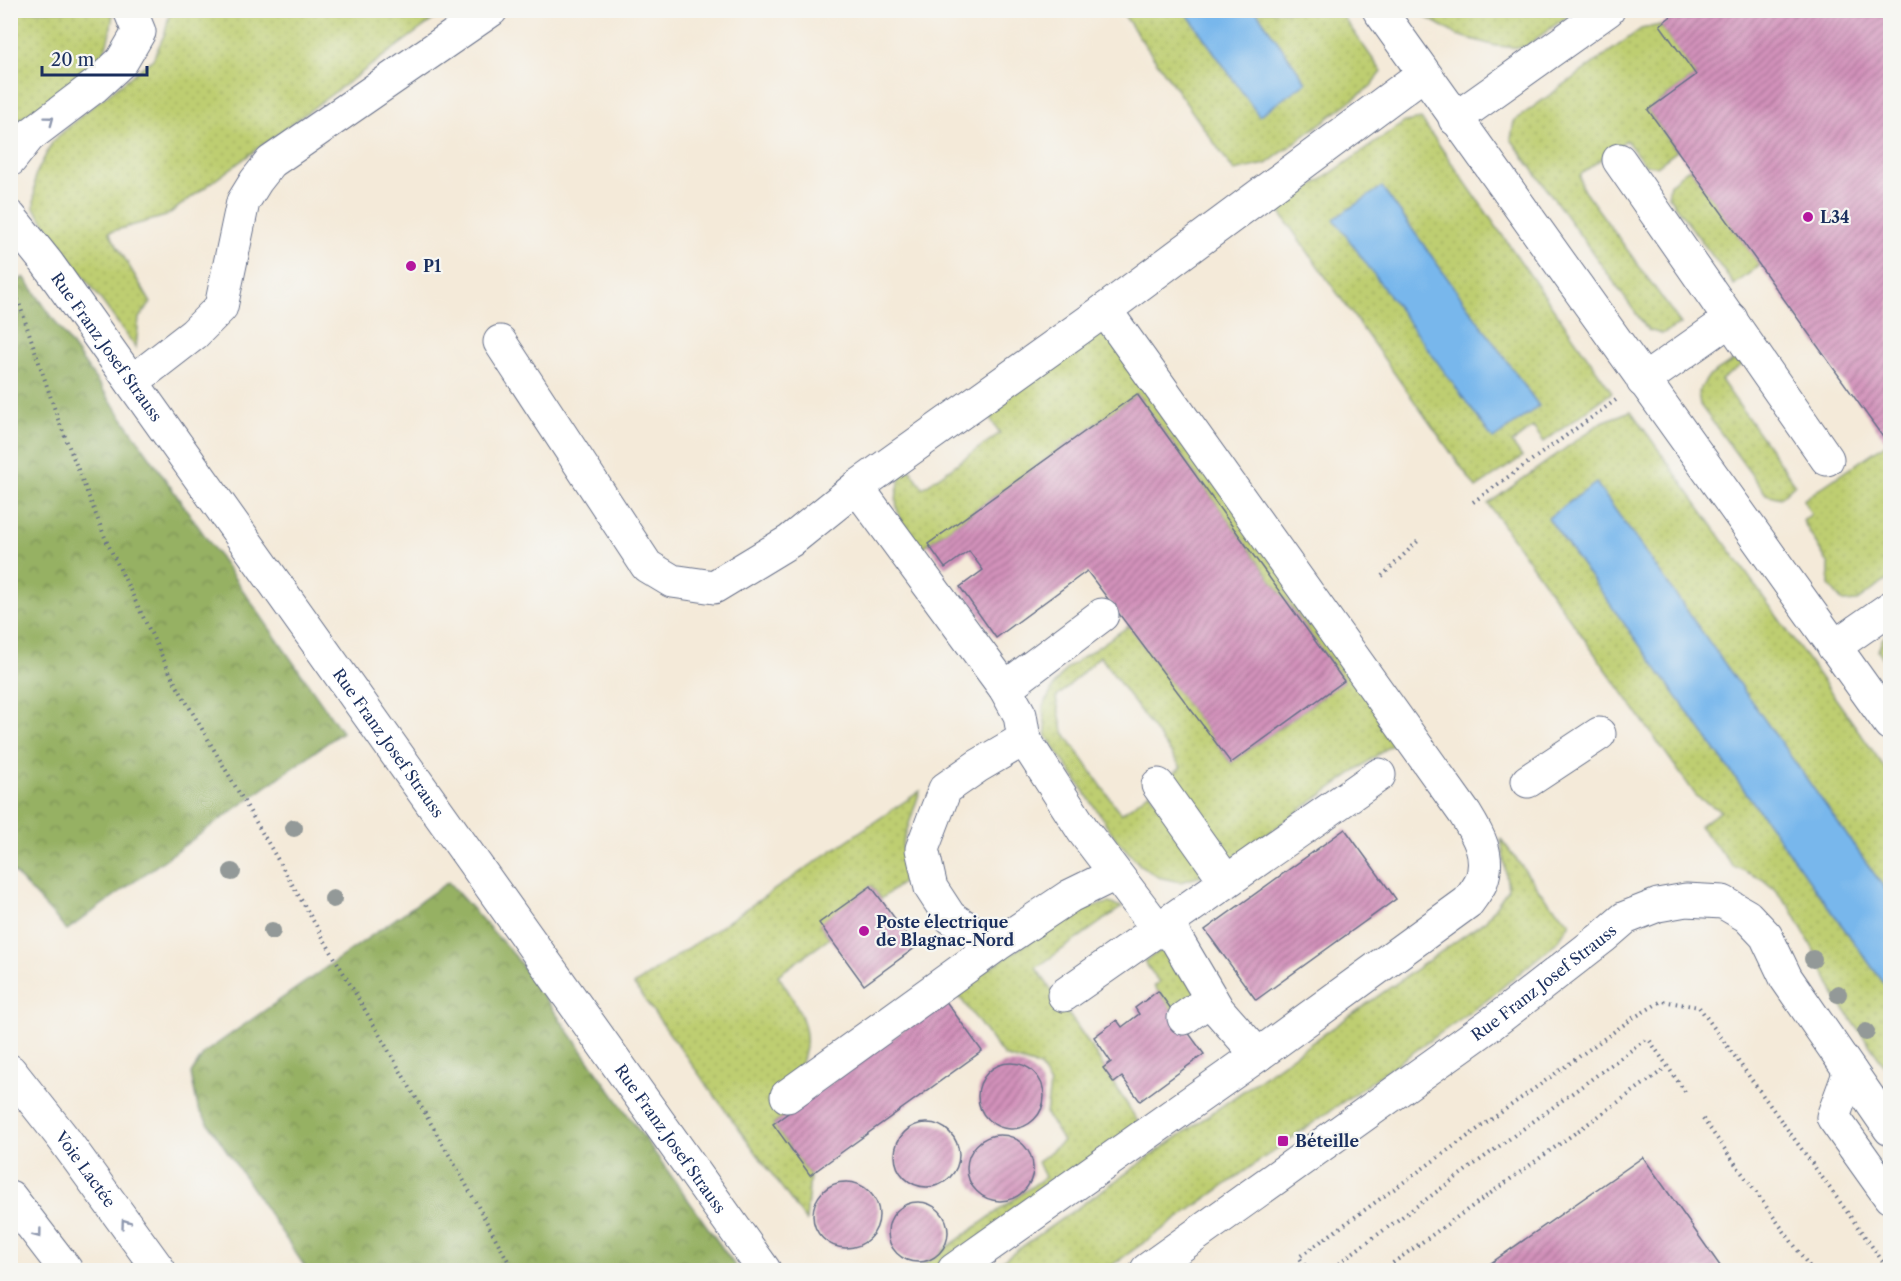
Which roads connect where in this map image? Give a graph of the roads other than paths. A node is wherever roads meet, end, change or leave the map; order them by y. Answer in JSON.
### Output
{"nodes":[{"id":1,"x":491,"y":10,"type":"edge"},
{"id":2,"x":1378,"y":10,"type":"edge"},
{"id":3,"x":1608,"y":10,"type":"edge"},
{"id":4,"x":139,"y":18,"type":"edge"},
{"id":5,"x":1423,"y":74,"type":"junction"},
{"id":6,"x":1455,"y":118,"type":"junction"},
{"id":7,"x":10,"y":160,"type":"edge"},
{"id":8,"x":1619,"y":160,"type":"dead end"},
{"id":9,"x":10,"y":217,"type":"edge"},
{"id":10,"x":1105,"y":310,"type":"junction"},
{"id":11,"x":1731,"y":319,"type":"junction"},
{"id":12,"x":500,"y":342,"type":"dead end"},
{"id":13,"x":1643,"y":381,"type":"junction"},
{"id":14,"x":132,"y":382,"type":"junction"},
{"id":15,"x":1827,"y":459,"type":"dead end"},
{"id":16,"x":857,"y":487,"type":"junction"},
{"id":17,"x":1890,"y":608,"type":"edge"},
{"id":18,"x":1102,"y":615,"type":"dead end"},
{"id":19,"x":1834,"y":647,"type":"junction"},
{"id":20,"x":1005,"y":688,"type":"junction"},
{"id":21,"x":1890,"y":724,"type":"edge"},
{"id":22,"x":1599,"y":734,"type":"dead end"},
{"id":23,"x":1024,"y":740,"type":"junction"},
{"id":24,"x":1379,"y":775,"type":"dead end"},
{"id":25,"x":1528,"y":781,"type":"dead end"},
{"id":26,"x":1158,"y":785,"type":"dead end"},
{"id":27,"x":1115,"y":874,"type":"junction"},
{"id":28,"x":1226,"y":881,"type":"junction"},
{"id":29,"x":1158,"y":929,"type":"junction"},
{"id":30,"x":995,"y":946,"type":"junction"},
{"id":31,"x":1064,"y":995,"type":"dead end"},
{"id":32,"x":1211,"y":999,"type":"junction"},
{"id":33,"x":1184,"y":1018,"type":"dead end"},
{"id":34,"x":1258,"y":1055,"type":"junction"},
{"id":35,"x":10,"y":1071,"type":"edge"},
{"id":36,"x":1850,"y":1071,"type":"junction"},
{"id":37,"x":787,"y":1096,"type":"dead end"},
{"id":38,"x":1890,"y":1129,"type":"edge"},
{"id":39,"x":10,"y":1197,"type":"edge"},
{"id":40,"x":1890,"y":1197,"type":"edge"},
{"id":41,"x":66,"y":1270,"type":"edge"},
{"id":42,"x":159,"y":1270,"type":"edge"},
{"id":43,"x":764,"y":1270,"type":"edge"},
{"id":44,"x":954,"y":1270,"type":"edge"},
{"id":45,"x":1147,"y":1270,"type":"edge"}],
"edges":[{"from":1,"to":14,"type":"main road"},
{"from":2,"to":5,"type":"main road"},
{"from":3,"to":6,"type":"main road"},
{"from":7,"to":4,"type":"main road","one_way":true},
{"from":5,"to":6,"type":"main road"},
{"from":5,"to":10,"type":"main road"},
{"from":6,"to":13,"type":"main road"},
{"from":8,"to":11,"type":"main road"},
{"from":9,"to":14,"type":"main road","name":"Rue Franz Josef Strauss"},
{"from":10,"to":16,"type":"main road"},
{"from":10,"to":34,"type":"main road"},
{"from":11,"to":13,"type":"main road"},
{"from":11,"to":15,"type":"main road"},
{"from":12,"to":16,"type":"main road"},
{"from":13,"to":19,"type":"main road"},
{"from":14,"to":43,"type":"main road","name":"Rue Franz Josef Strauss"},
{"from":16,"to":20,"type":"main road"},
{"from":17,"to":19,"type":"main road"},
{"from":18,"to":20,"type":"main road"},
{"from":19,"to":21,"type":"main road"},
{"from":20,"to":23,"type":"main road"},
{"from":22,"to":25,"type":"main road"},
{"from":23,"to":27,"type":"main road"},
{"from":23,"to":30,"type":"main road"},
{"from":24,"to":28,"type":"main road"},
{"from":26,"to":28,"type":"main road"},
{"from":27,"to":29,"type":"main road"},
{"from":27,"to":30,"type":"main road"},
{"from":28,"to":29,"type":"main road"},
{"from":29,"to":31,"type":"main road"},
{"from":29,"to":32,"type":"main road"},
{"from":30,"to":37,"type":"main road"},
{"from":32,"to":33,"type":"main road"},
{"from":32,"to":34,"type":"main road"},
{"from":34,"to":44,"type":"main road"},
{"from":42,"to":35,"type":"main road","name":"Voie Lactée","one_way":true},
{"from":36,"to":38,"type":"main road","name":"Rue Franz Josef Strauss"},
{"from":36,"to":40,"type":"main road"},
{"from":36,"to":45,"type":"main road","name":"Rue Franz Josef Strauss"},
{"from":39,"to":41,"type":"main road","one_way":true}]}
